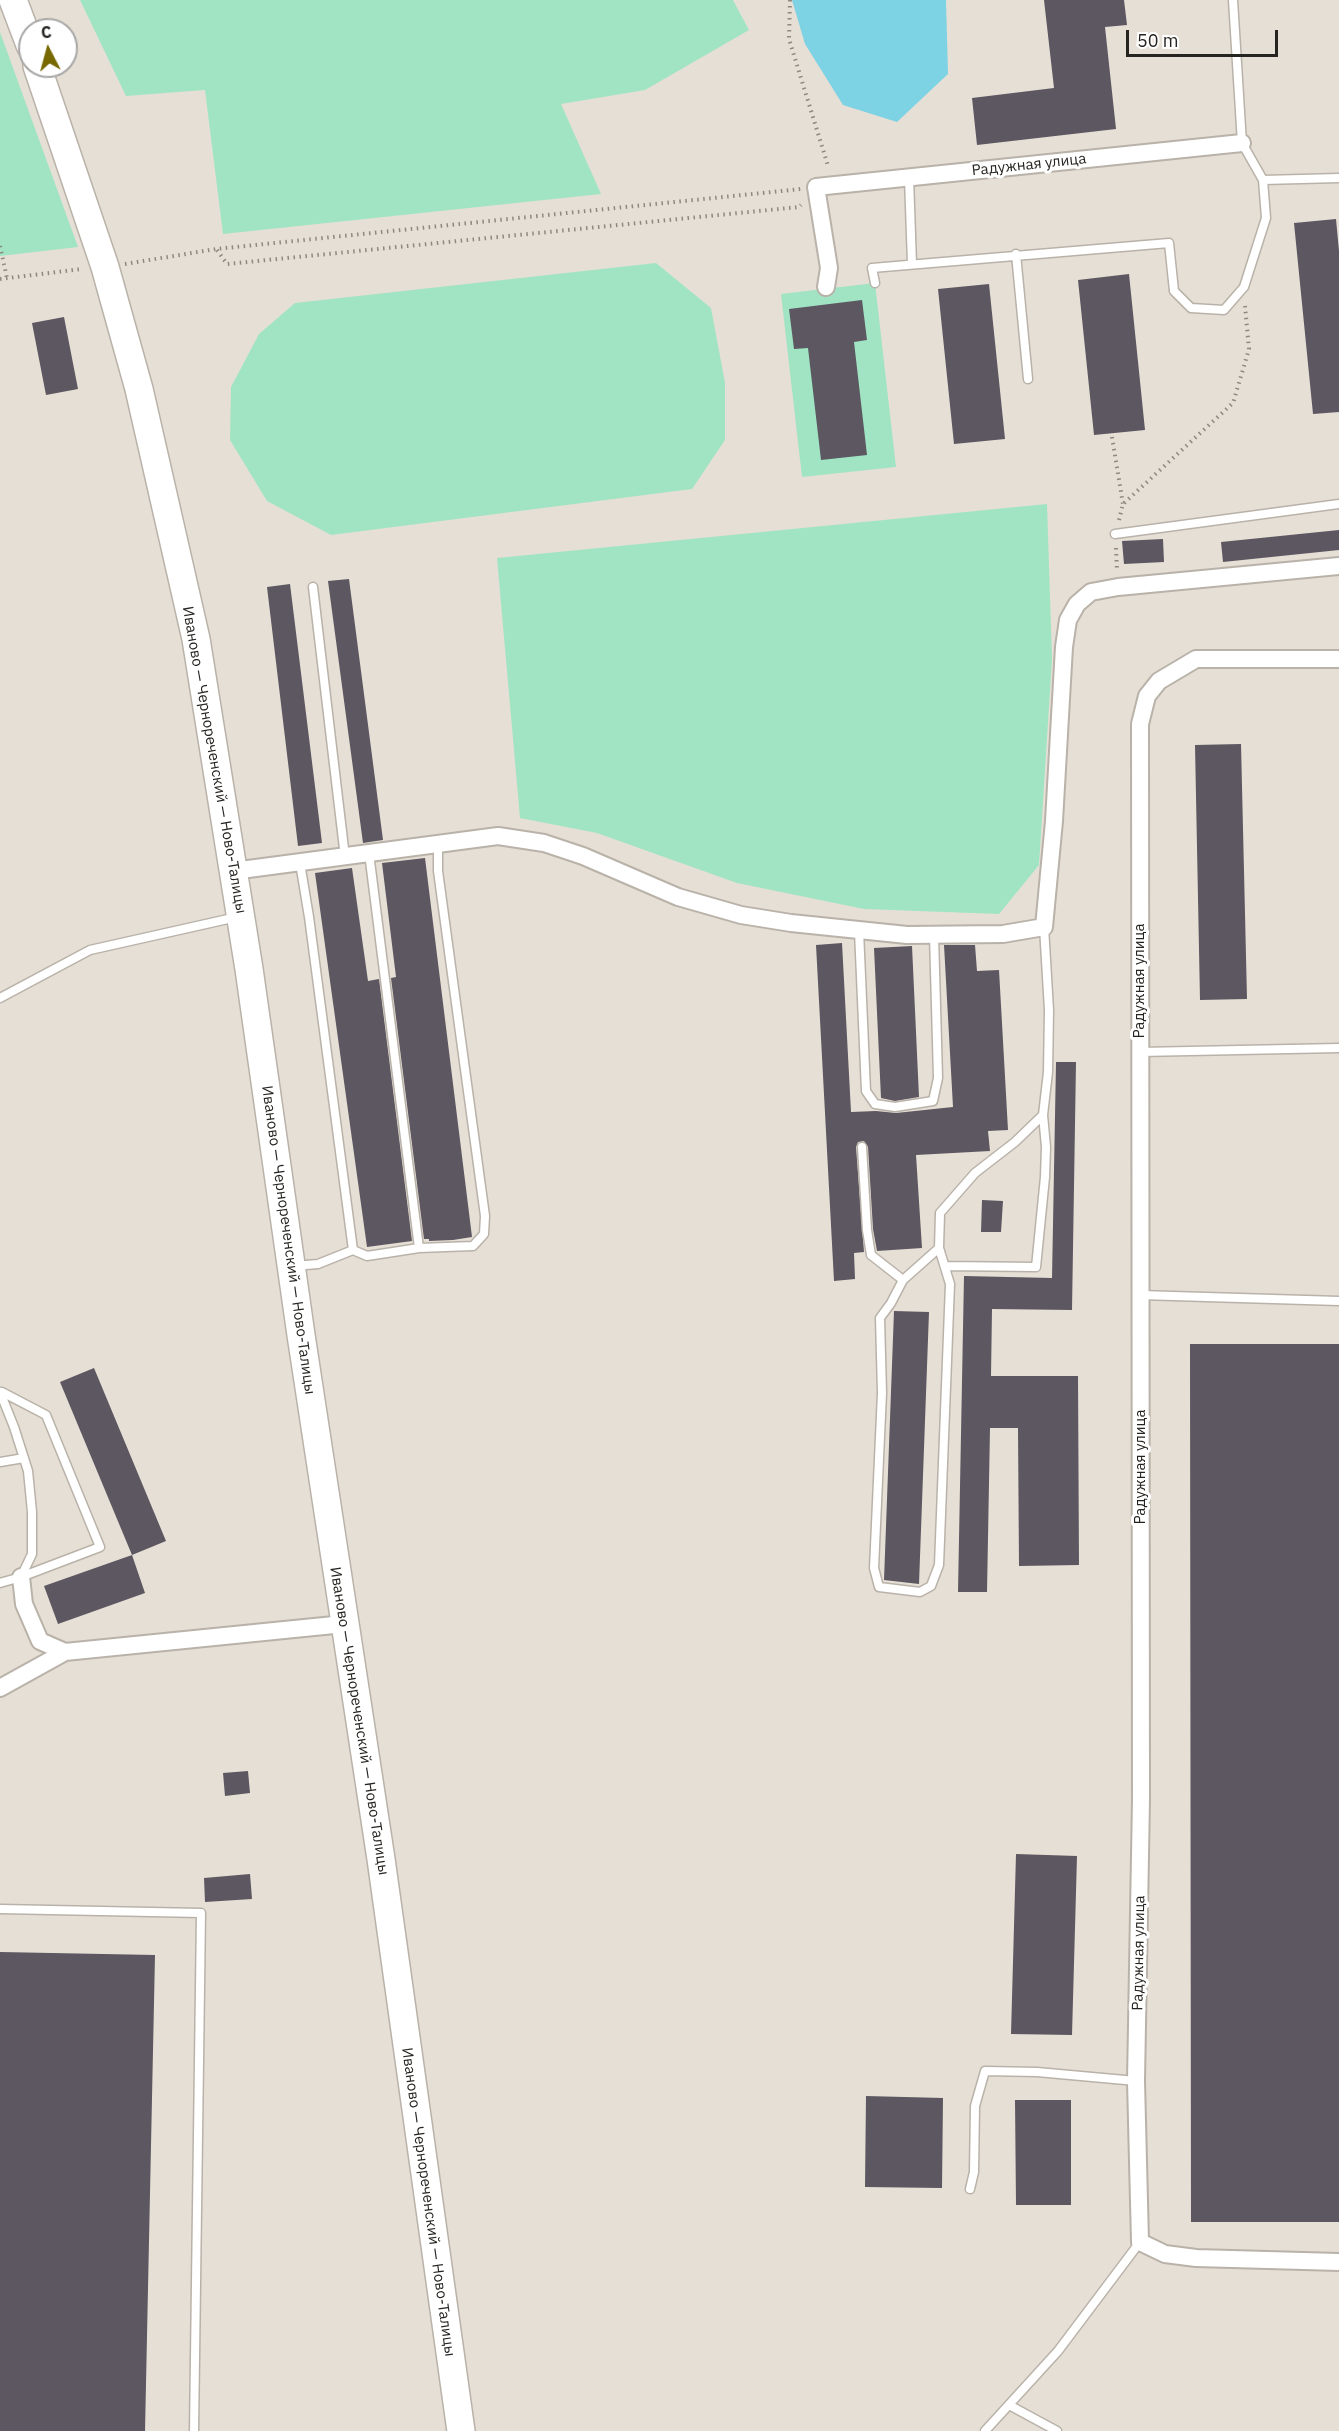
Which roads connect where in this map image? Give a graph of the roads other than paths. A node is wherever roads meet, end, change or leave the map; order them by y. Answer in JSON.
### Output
{"nodes":[{"id":1,"x":13,"y":0,"type":"edge"},
{"id":2,"x":1233,"y":0,"type":"edge"},
{"id":3,"x":20,"y":18,"type":"edge"},
{"id":4,"x":41,"y":78,"type":"edge"},
{"id":5,"x":1242,"y":143,"type":"junction"},
{"id":6,"x":909,"y":177,"type":"junction"},
{"id":7,"x":1339,"y":178,"type":"edge"},
{"id":8,"x":1263,"y":180,"type":"junction"},
{"id":9,"x":1016,"y":254,"type":"junction"},
{"id":10,"x":912,"y":264,"type":"junction"},
{"id":11,"x":875,"y":283,"type":"dead end"},
{"id":12,"x":826,"y":287,"type":"dead end"},
{"id":13,"x":1028,"y":379,"type":"dead end"},
{"id":14,"x":1339,"y":504,"type":"edge"},
{"id":15,"x":1115,"y":534,"type":"road end"},
{"id":16,"x":1339,"y":566,"type":"edge"},
{"id":17,"x":313,"y":587,"type":"dead end"},
{"id":18,"x":1339,"y":659,"type":"edge"},
{"id":19,"x":438,"y":844,"type":"junction"},
{"id":20,"x":369,"y":854,"type":"junction"},
{"id":21,"x":345,"y":857,"type":"junction"},
{"id":22,"x":300,"y":863,"type":"junction"},
{"id":23,"x":233,"y":872,"type":"junction"},
{"id":24,"x":240,"y":916,"type":"junction"},
{"id":25,"x":1044,"y":927,"type":"junction"},
{"id":26,"x":860,"y":931,"type":"junction"},
{"id":27,"x":934,"y":934,"type":"junction"},
{"id":28,"x":0,"y":998,"type":"edge"},
{"id":29,"x":1339,"y":1048,"type":"edge"},
{"id":30,"x":1140,"y":1052,"type":"junction"},
{"id":31,"x":1043,"y":1116,"type":"junction"},
{"id":32,"x":862,"y":1147,"type":"dead end"},
{"id":33,"x":418,"y":1248,"type":"junction"},
{"id":34,"x":939,"y":1248,"type":"junction"},
{"id":35,"x":353,"y":1250,"type":"junction"},
{"id":36,"x":291,"y":1266,"type":"junction"},
{"id":37,"x":945,"y":1266,"type":"junction"},
{"id":38,"x":903,"y":1280,"type":"junction"},
{"id":39,"x":1140,"y":1295,"type":"junction"},
{"id":40,"x":1339,"y":1301,"type":"edge"},
{"id":41,"x":1,"y":1392,"type":"edge"},
{"id":42,"x":24,"y":1458,"type":"junction"},
{"id":43,"x":0,"y":1462,"type":"edge"},
{"id":44,"x":21,"y":1577,"type":"junction"},
{"id":45,"x":0,"y":1583,"type":"edge"},
{"id":46,"x":344,"y":1623,"type":"junction"},
{"id":47,"x":65,"y":1652,"type":"junction"},
{"id":48,"x":0,"y":1688,"type":"edge"},
{"id":49,"x":0,"y":1909,"type":"edge"},
{"id":50,"x":1136,"y":2081,"type":"junction"},
{"id":51,"x":970,"y":2189,"type":"dead end"},
{"id":52,"x":1140,"y":2242,"type":"junction"},
{"id":53,"x":1339,"y":2262,"type":"edge"},
{"id":54,"x":1009,"y":2405,"type":"junction"},
{"id":55,"x":194,"y":2431,"type":"edge"},
{"id":56,"x":461,"y":2431,"type":"edge"},
{"id":57,"x":985,"y":2431,"type":"edge"},
{"id":58,"x":1057,"y":2431,"type":"edge"}],
"edges":[{"from":1,"to":3,"type":"main road"},
{"from":2,"to":5,"type":"lane"},
{"from":4,"to":23,"type":"main road","name":"Иваново — Чернореченский — Ново-Талицы"},
{"from":5,"to":6,"type":"street","name":"Радужная улица"},
{"from":5,"to":8,"type":"lane"},
{"from":6,"to":10,"type":"lane"},
{"from":6,"to":12,"type":"street","name":"Радужная улица"},
{"from":7,"to":8,"type":"lane"},
{"from":8,"to":9,"type":"lane"},
{"from":9,"to":10,"type":"lane"},
{"from":9,"to":13,"type":"lane"},
{"from":10,"to":11,"type":"lane"},
{"from":14,"to":15,"type":"lane"},
{"from":16,"to":25,"type":"street"},
{"from":17,"to":21,"type":"lane"},
{"from":18,"to":30,"type":"street","name":"Радужная улица"},
{"from":19,"to":20,"type":"street"},
{"from":19,"to":26,"type":"street"},
{"from":19,"to":33,"type":"lane"},
{"from":20,"to":21,"type":"street"},
{"from":20,"to":33,"type":"lane"},
{"from":21,"to":22,"type":"street"},
{"from":22,"to":23,"type":"street"},
{"from":22,"to":35,"type":"lane"},
{"from":23,"to":24,"type":"main road","name":"Иваново — Чернореченский — Ново-Талицы"},
{"from":24,"to":28,"type":"lane"},
{"from":24,"to":36,"type":"main road","name":"Иваново — Чернореченский — Ново-Талицы"},
{"from":25,"to":27,"type":"street"},
{"from":25,"to":31,"type":"lane"},
{"from":26,"to":27,"type":"street"},
{"from":26,"to":27,"type":"lane"},
{"from":29,"to":30,"type":"lane"},
{"from":30,"to":39,"type":"street","name":"Радужная улица"},
{"from":31,"to":34,"type":"lane"},
{"from":31,"to":37,"type":"lane"},
{"from":32,"to":38,"type":"lane"},
{"from":33,"to":35,"type":"lane"},
{"from":34,"to":37,"type":"lane"},
{"from":34,"to":38,"type":"lane"},
{"from":35,"to":36,"type":"lane"},
{"from":36,"to":46,"type":"main road","name":"Иваново — Чернореченский — Ново-Талицы"},
{"from":37,"to":38,"type":"lane"},
{"from":39,"to":40,"type":"lane"},
{"from":39,"to":50,"type":"street","name":"Радужная улица"},
{"from":41,"to":42,"type":"lane"},
{"from":41,"to":44,"type":"lane"},
{"from":42,"to":43,"type":"lane"},
{"from":42,"to":44,"type":"lane"},
{"from":44,"to":45,"type":"lane"},
{"from":44,"to":47,"type":"street"},
{"from":46,"to":47,"type":"street"},
{"from":46,"to":56,"type":"main road","name":"Иваново — Чернореченский — Ново-Талицы"},
{"from":47,"to":48,"type":"street"},
{"from":49,"to":55,"type":"lane"},
{"from":50,"to":51,"type":"lane"},
{"from":50,"to":52,"type":"street","name":"Радужная улица"},
{"from":52,"to":53,"type":"street"},
{"from":52,"to":54,"type":"lane"},
{"from":54,"to":57,"type":"lane"},
{"from":54,"to":58,"type":"lane"}]}
